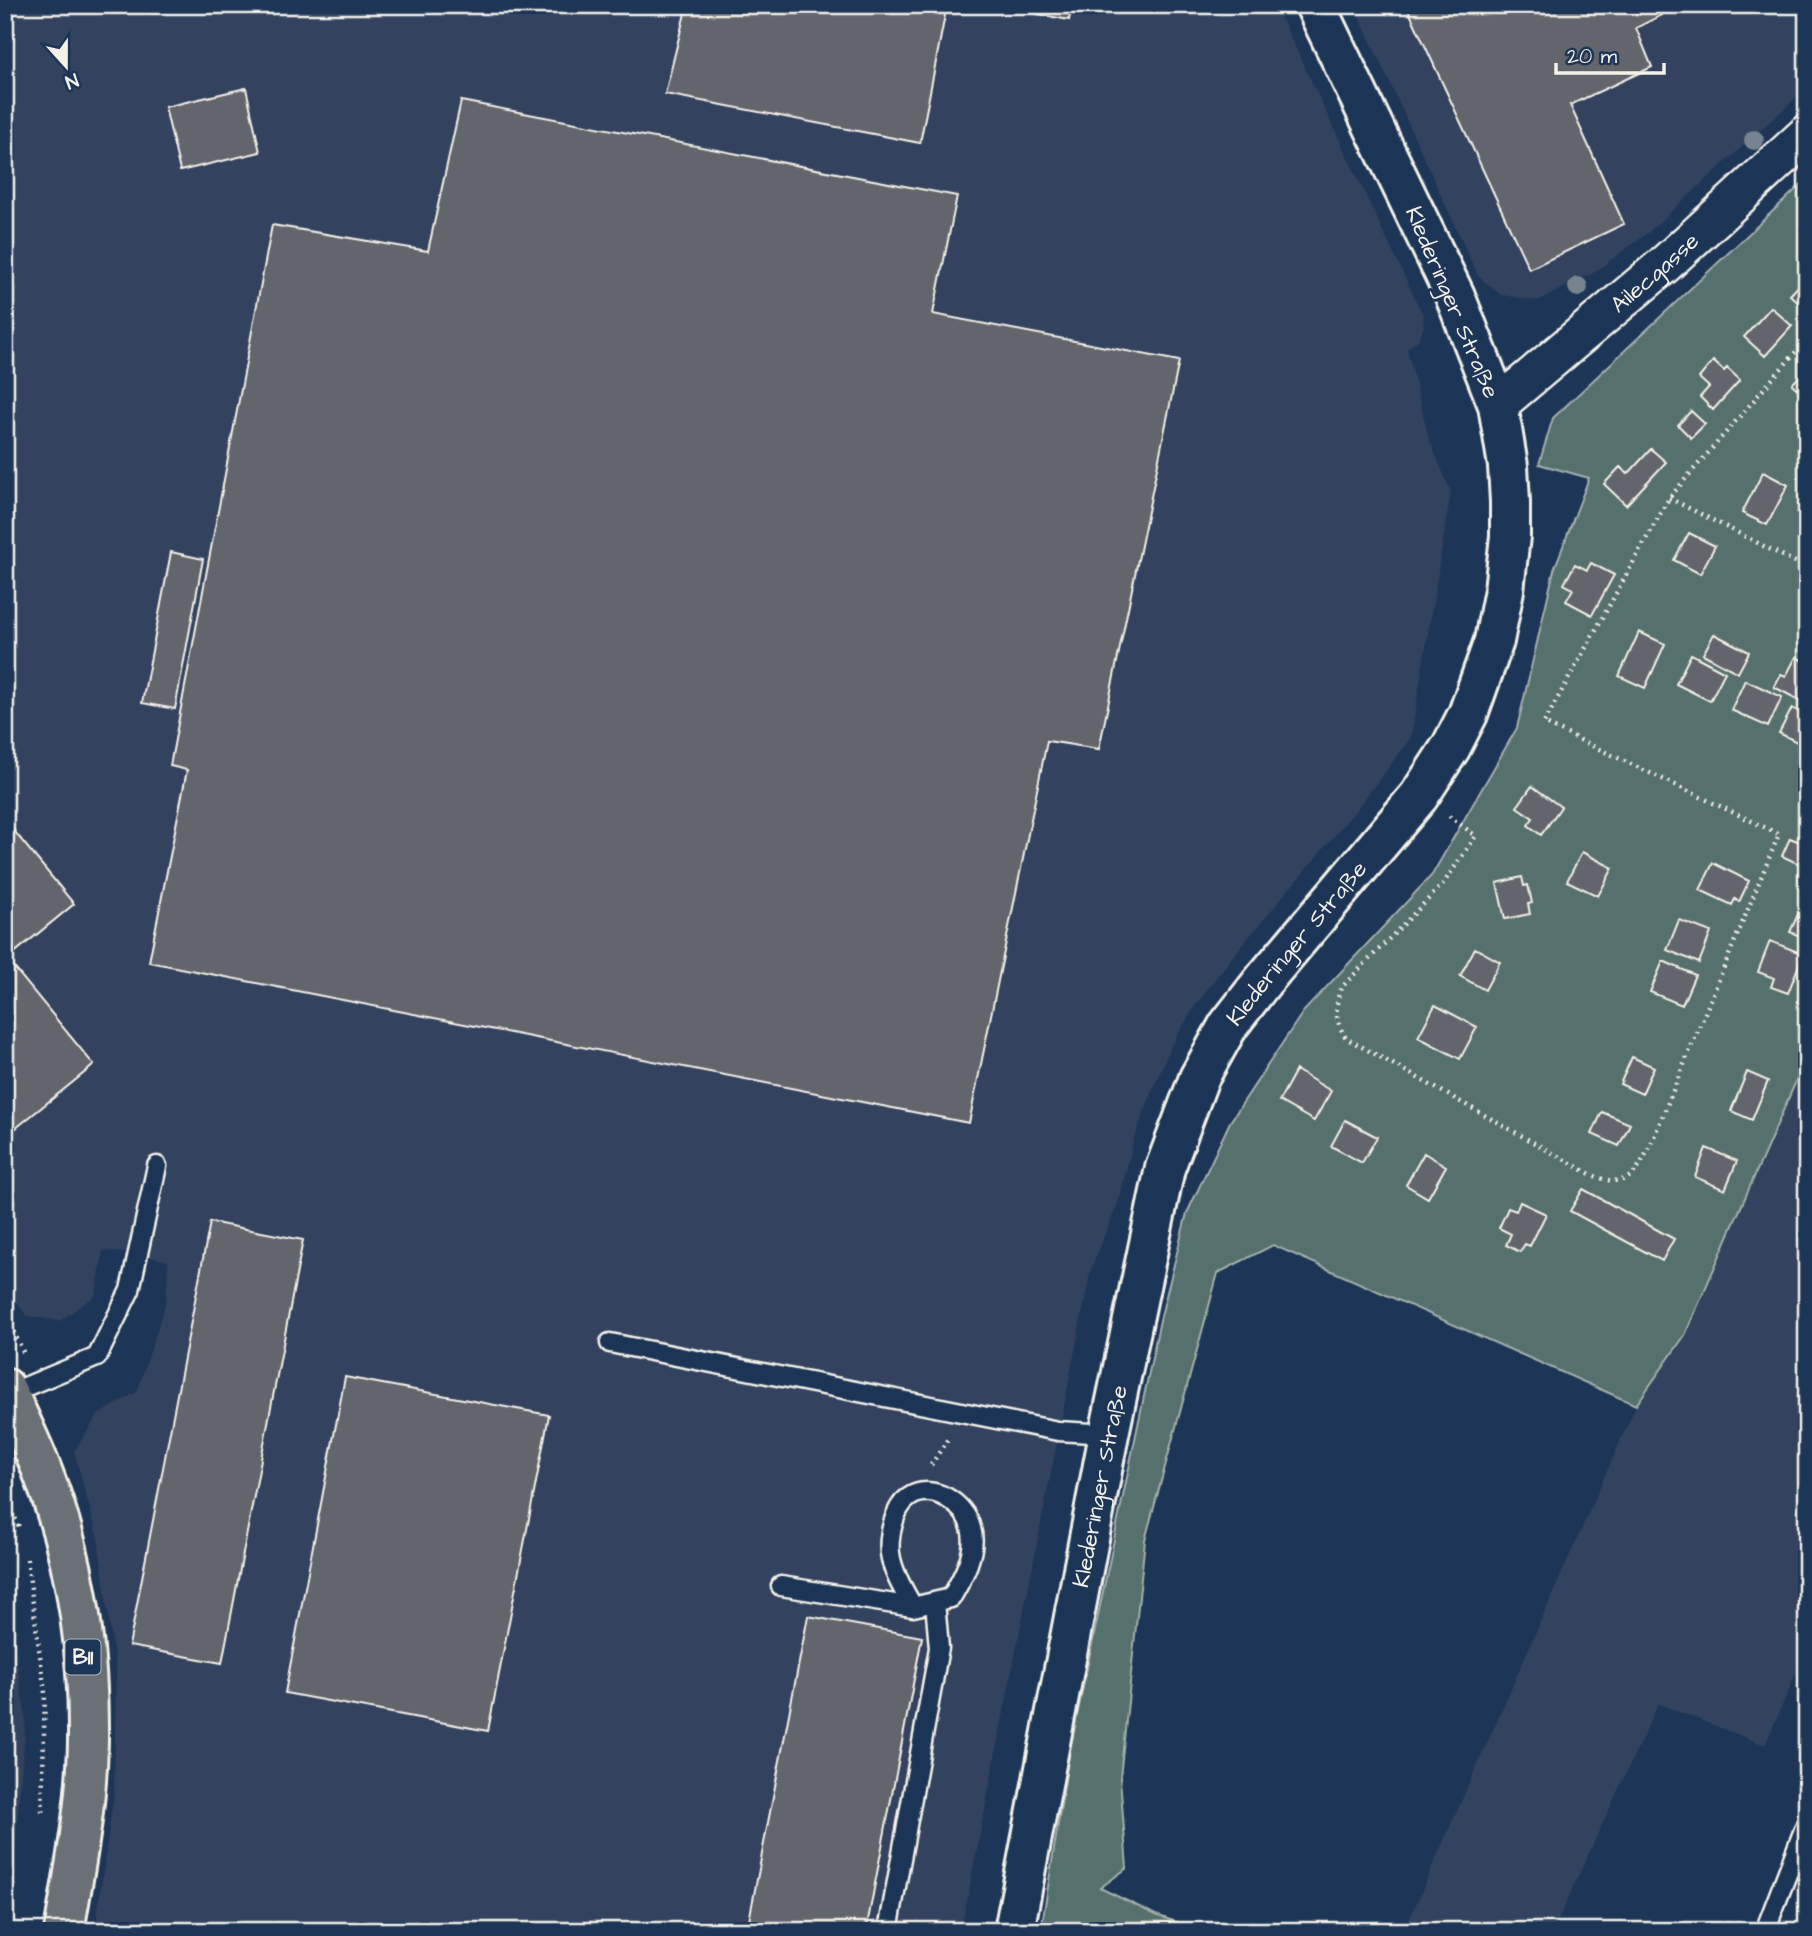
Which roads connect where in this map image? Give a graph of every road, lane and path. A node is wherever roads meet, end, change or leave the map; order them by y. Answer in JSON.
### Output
{"nodes":[{"id":1,"x":1315,"y":5,"type":"edge"},
{"id":2,"x":1807,"y":134,"type":"edge"},
{"id":3,"x":1807,"y":340,"type":"edge"},
{"id":4,"x":1498,"y":405,"type":"junction"},
{"id":5,"x":1669,"y":498,"type":"junction"},
{"id":6,"x":1807,"y":568,"type":"edge"},
{"id":7,"x":1419,"y":796,"type":"junction"},
{"id":8,"x":157,"y":1166,"type":"dead end"},
{"id":9,"x":610,"y":1343,"type":"dead end"},
{"id":10,"x":7,"y":1391,"type":"edge"},
{"id":11,"x":964,"y":1413,"type":"junction"},
{"id":12,"x":1109,"y":1434,"type":"junction"},
{"id":13,"x":5,"y":1492,"type":"edge"},
{"id":14,"x":925,"y":1492,"type":"junction"},
{"id":15,"x":22,"y":1535,"type":"dead end"},
{"id":16,"x":27,"y":1559,"type":"dead end"},
{"id":17,"x":781,"y":1586,"type":"dead end"},
{"id":18,"x":935,"y":1602,"type":"junction"},
{"id":19,"x":913,"y":1607,"type":"junction"},
{"id":20,"x":1807,"y":1822,"type":"edge"},
{"id":21,"x":41,"y":1825,"type":"dead end"},
{"id":22,"x":64,"y":1931,"type":"edge"},
{"id":23,"x":888,"y":1931,"type":"edge"},
{"id":24,"x":1014,"y":1931,"type":"edge"},
{"id":25,"x":1765,"y":1931,"type":"edge"}],
"edges":[{"from":1,"to":4,"type":"street","name":"Klederinger Straße"},
{"from":2,"to":4,"type":"street","name":"Ailecgasse"},
{"from":3,"to":5,"type":"path"},
{"from":4,"to":7,"type":"street","name":"Klederinger Straße"},
{"from":5,"to":6,"type":"path"},
{"from":5,"to":7,"type":"path"},
{"from":7,"to":12,"type":"street","name":"Klederinger Straße"},
{"from":8,"to":10,"type":"lane"},
{"from":9,"to":11,"type":"lane"},
{"from":10,"to":22,"type":"main road","number":"B11"},
{"from":11,"to":12,"type":"lane"},
{"from":11,"to":14,"type":"path"},
{"from":12,"to":24,"type":"street","name":"Klederinger Straße"},
{"from":13,"to":15,"type":"path"},
{"from":14,"to":18,"type":"lane"},
{"from":14,"to":19,"type":"lane"},
{"from":16,"to":21,"type":"path"},
{"from":17,"to":19,"type":"lane"},
{"from":18,"to":19,"type":"lane"},
{"from":18,"to":23,"type":"lane"},
{"from":20,"to":25,"type":"lane"}]}
